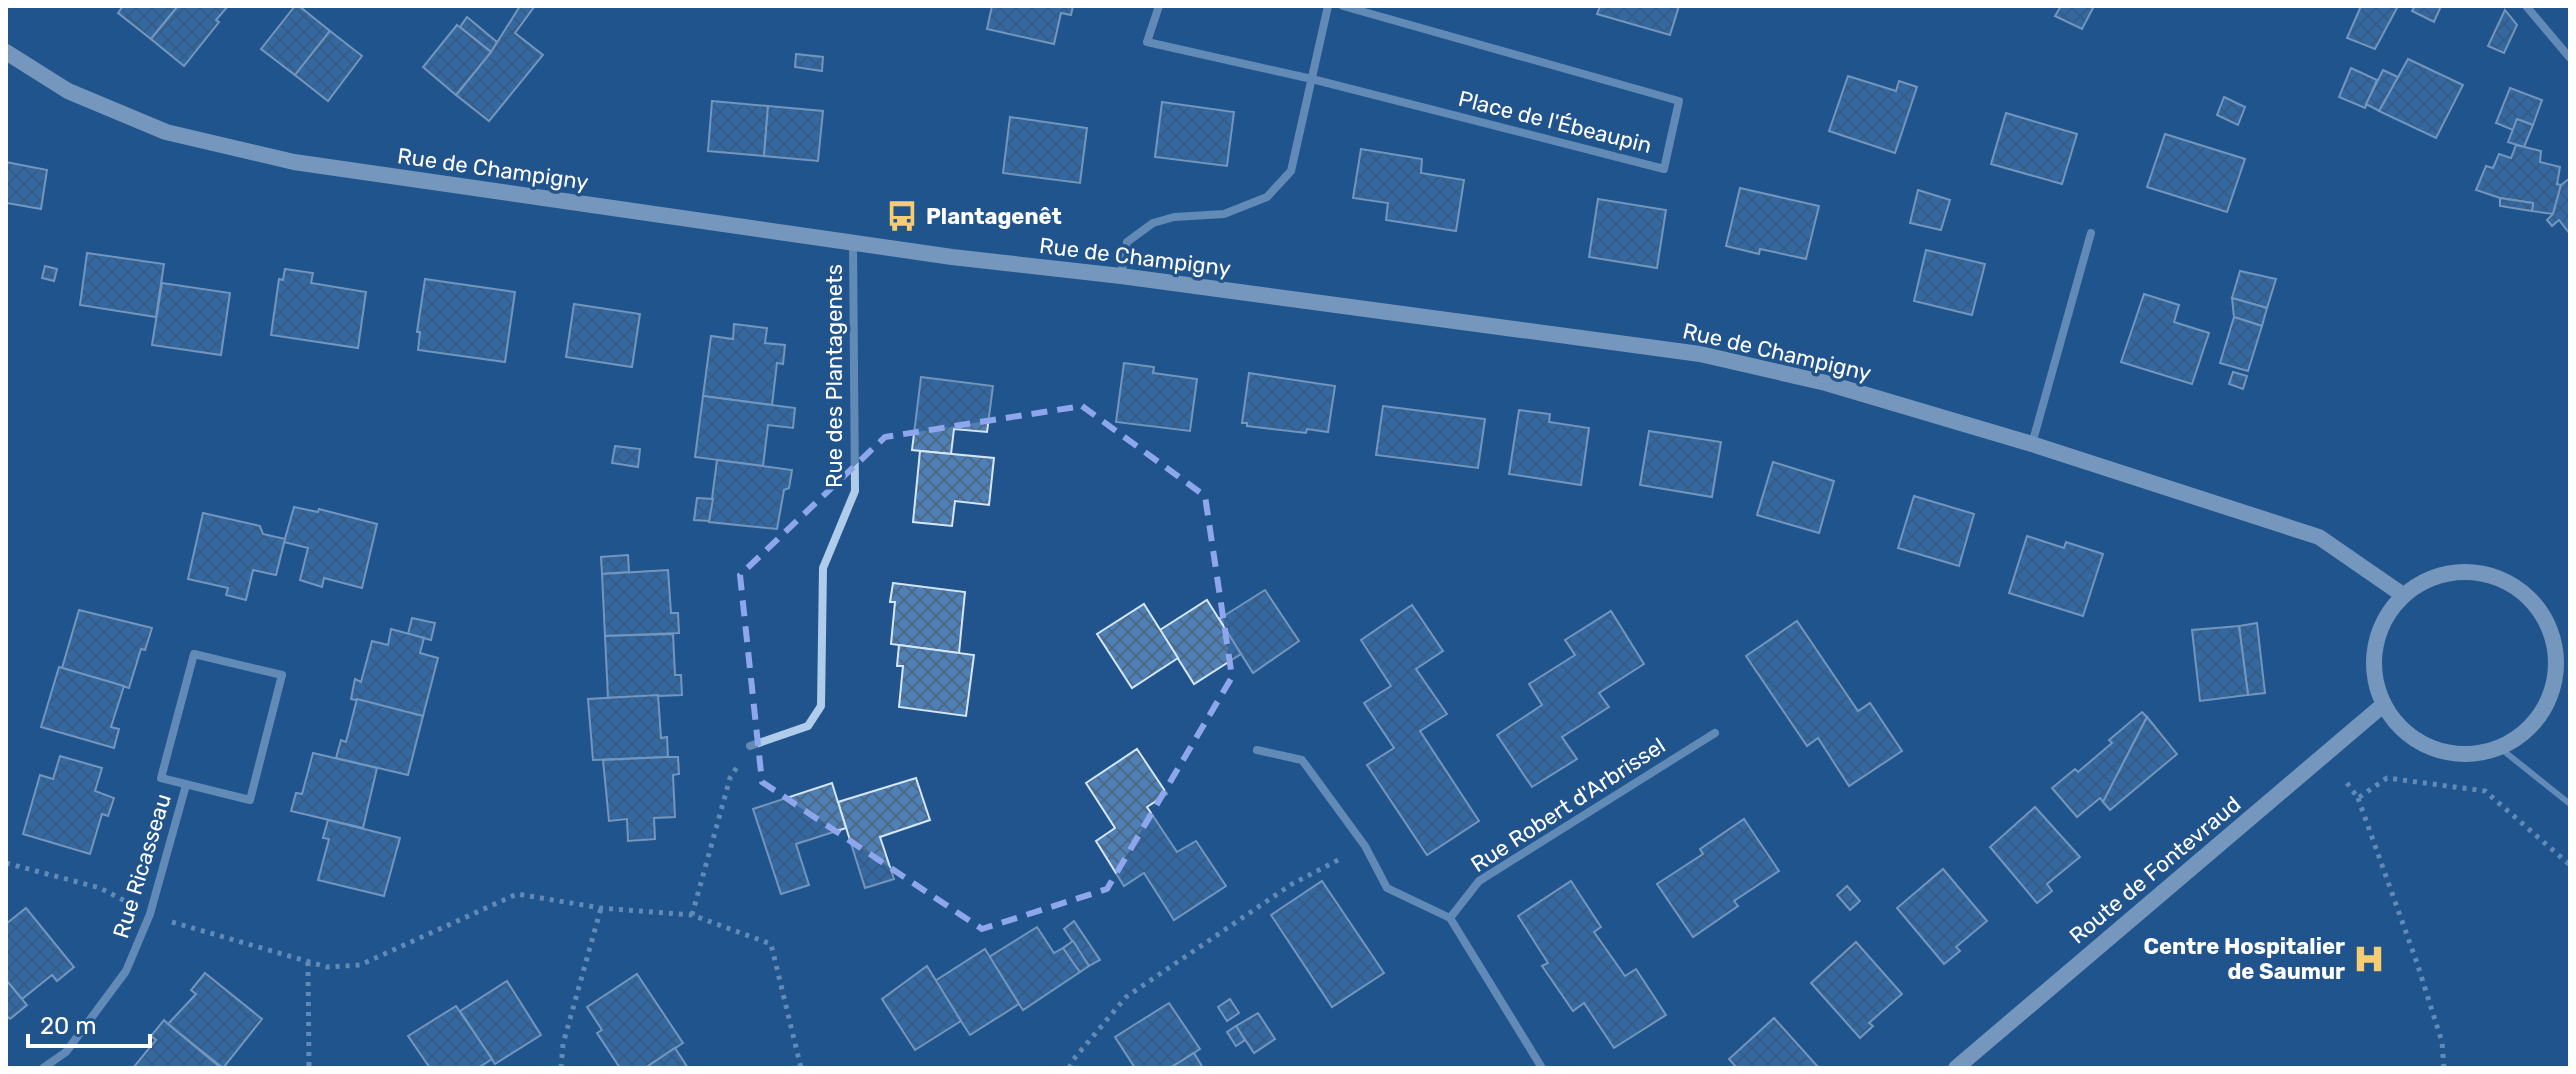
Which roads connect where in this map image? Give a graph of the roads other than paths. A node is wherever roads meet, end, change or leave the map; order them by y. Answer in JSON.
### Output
{"nodes":[{"id":1,"x":1159,"y":6,"type":"edge"},
{"id":2,"x":1328,"y":6,"type":"edge"},
{"id":3,"x":1343,"y":6,"type":"edge"},
{"id":4,"x":2526,"y":6,"type":"edge"},
{"id":5,"x":6,"y":52,"type":"edge"},
{"id":6,"x":2570,"y":58,"type":"edge"},
{"id":7,"x":1312,"y":79,"type":"junction"},
{"id":8,"x":2091,"y":233,"type":"dead end"},
{"id":9,"x":853,"y":243,"type":"junction"},
{"id":10,"x":1121,"y":276,"type":"junction"},
{"id":11,"x":2032,"y":444,"type":"junction"},
{"id":12,"x":2403,"y":595,"type":"junction"},
{"id":13,"x":2562,"y":634,"type":"edge"},
{"id":14,"x":2383,"y":705,"type":"junction"},
{"id":15,"x":1715,"y":733,"type":"dead end"},
{"id":16,"x":750,"y":746,"type":"road end"},
{"id":17,"x":2500,"y":748,"type":"junction"},
{"id":18,"x":1257,"y":750,"type":"dead end"},
{"id":19,"x":186,"y":785,"type":"junction"},
{"id":20,"x":2570,"y":804,"type":"edge"},
{"id":21,"x":1450,"y":918,"type":"junction"},
{"id":22,"x":43,"y":1068,"type":"edge"},
{"id":23,"x":1542,"y":1068,"type":"edge"},
{"id":24,"x":1956,"y":1068,"type":"edge"}],
"edges":[{"from":1,"to":7,"type":"street","name":"Place de l'Ébeaupin"},
{"from":2,"to":7,"type":"street"},
{"from":3,"to":7,"type":"street","name":"Place de l'Ébeaupin"},
{"from":4,"to":6,"type":"street"},
{"from":5,"to":9,"type":"street","name":"Rue de Champigny"},
{"from":7,"to":10,"type":"street"},
{"from":8,"to":11,"type":"street"},
{"from":9,"to":10,"type":"street","name":"Rue de Champigny"},
{"from":9,"to":16,"type":"street","name":"Rue des Plantagenets"},
{"from":10,"to":11,"type":"street","name":"Rue de Champigny"},
{"from":11,"to":12,"type":"street","name":"Rue de Champigny"},
{"from":12,"to":13,"type":"street"},
{"from":12,"to":14,"type":"street"},
{"from":13,"to":17,"type":"street"},
{"from":14,"to":17,"type":"street"},
{"from":14,"to":24,"type":"street","name":"Route de Fontevraud"},
{"from":15,"to":21,"type":"street","name":"Rue Robert d'Arbrissel"},
{"from":17,"to":20,"type":"lane"},
{"from":18,"to":21,"type":"street"},
{"from":19,"to":19,"type":"street","name":"Rue Ricasseau"},
{"from":19,"to":22,"type":"street","name":"Rue Ricasseau"},
{"from":21,"to":23,"type":"street"}]}
